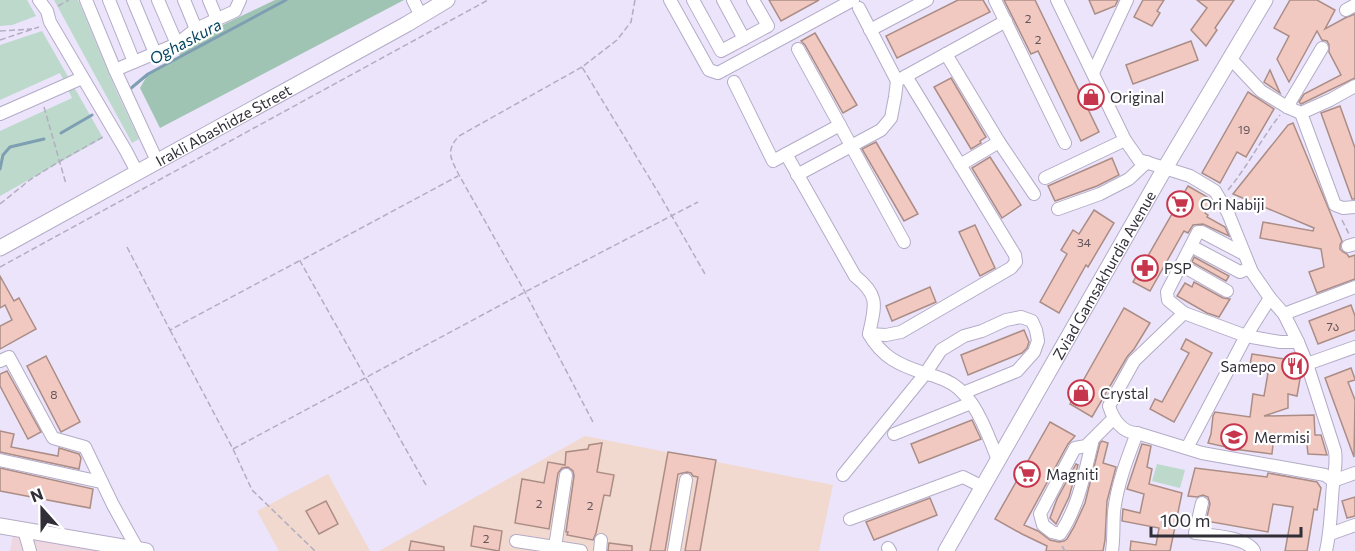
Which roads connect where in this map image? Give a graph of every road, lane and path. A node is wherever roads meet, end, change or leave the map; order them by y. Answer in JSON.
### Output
{"nodes":[{"id":1,"x":39,"y":0,"type":"edge"},
{"id":2,"x":86,"y":0,"type":"edge"},
{"id":3,"x":109,"y":0,"type":"edge"},
{"id":4,"x":133,"y":0,"type":"edge"},
{"id":5,"x":158,"y":0,"type":"edge"},
{"id":6,"x":184,"y":0,"type":"edge"},
{"id":7,"x":209,"y":0,"type":"edge"},
{"id":8,"x":227,"y":0,"type":"edge"},
{"id":9,"x":240,"y":0,"type":"edge"},
{"id":10,"x":413,"y":0,"type":"edge"},
{"id":11,"x":447,"y":0,"type":"edge"},
{"id":12,"x":488,"y":0,"type":"edge"},
{"id":13,"x":636,"y":0,"type":"edge"},
{"id":14,"x":670,"y":0,"type":"edge"},
{"id":15,"x":693,"y":0,"type":"edge"},
{"id":16,"x":723,"y":0,"type":"edge"},
{"id":17,"x":753,"y":0,"type":"edge"},
{"id":18,"x":927,"y":0,"type":"edge"},
{"id":19,"x":995,"y":0,"type":"edge"},
{"id":20,"x":1057,"y":0,"type":"edge"},
{"id":21,"x":1127,"y":0,"type":"edge"},
{"id":22,"x":1265,"y":0,"type":"edge"},
{"id":23,"x":856,"y":4,"type":"edge"},
{"id":24,"x":232,"y":12,"type":"junction"},
{"id":25,"x":421,"y":16,"type":"junction"},
{"id":26,"x":217,"y":19,"type":"junction"},
{"id":27,"x":1006,"y":21,"type":"junction"},
{"id":28,"x":50,"y":22,"type":"junction"},
{"id":29,"x":34,"y":29,"type":"junction"},
{"id":30,"x":196,"y":29,"type":"junction"},
{"id":31,"x":0,"y":30,"type":"edge"},
{"id":32,"x":870,"y":30,"type":"junction"},
{"id":33,"x":744,"y":39,"type":"junction"},
{"id":34,"x":0,"y":40,"type":"edge"},
{"id":35,"x":177,"y":44,"type":"junction"},
{"id":36,"x":1322,"y":48,"type":"dead end"},
{"id":37,"x":798,"y":50,"type":"dead end"},
{"id":38,"x":155,"y":53,"type":"junction"},
{"id":39,"x":946,"y":54,"type":"junction"},
{"id":40,"x":1231,"y":59,"type":"junction"},
{"id":41,"x":134,"y":62,"type":"junction"},
{"id":42,"x":582,"y":67,"type":"junction"},
{"id":43,"x":115,"y":70,"type":"junction"},
{"id":44,"x":1093,"y":73,"type":"junction"},
{"id":45,"x":82,"y":78,"type":"junction"},
{"id":46,"x":901,"y":78,"type":"junction"},
{"id":47,"x":734,"y":82,"type":"dead end"},
{"id":48,"x":1354,"y":90,"type":"edge"},
{"id":49,"x":41,"y":96,"type":"junction"},
{"id":50,"x":1287,"y":107,"type":"junction"},
{"id":51,"x":1301,"y":112,"type":"junction"},
{"id":52,"x":0,"y":114,"type":"edge"},
{"id":53,"x":840,"y":125,"type":"junction"},
{"id":54,"x":115,"y":132,"type":"junction"},
{"id":55,"x":1125,"y":140,"type":"junction"},
{"id":56,"x":999,"y":142,"type":"junction"},
{"id":57,"x":1065,"y":143,"type":"dead end"},
{"id":58,"x":851,"y":146,"type":"junction"},
{"id":59,"x":786,"y":154,"type":"junction"},
{"id":60,"x":60,"y":160,"type":"junction"},
{"id":61,"x":157,"y":160,"type":"junction"},
{"id":62,"x":1147,"y":162,"type":"junction"},
{"id":63,"x":960,"y":165,"type":"junction"},
{"id":64,"x":1165,"y":168,"type":"junction"},
{"id":65,"x":137,"y":172,"type":"junction"},
{"id":66,"x":459,"y":175,"type":"junction"},
{"id":67,"x":797,"y":176,"type":"junction"},
{"id":68,"x":1045,"y":178,"type":"dead end"},
{"id":69,"x":66,"y":184,"type":"dead end"},
{"id":70,"x":1034,"y":194,"type":"dead end"},
{"id":71,"x":1220,"y":200,"type":"junction"},
{"id":72,"x":698,"y":202,"type":"dead end"},
{"id":73,"x":0,"y":204,"type":"edge"},
{"id":74,"x":1335,"y":205,"type":"junction"},
{"id":75,"x":1355,"y":207,"type":"edge"},
{"id":76,"x":1058,"y":209,"type":"dead end"},
{"id":77,"x":672,"y":216,"type":"junction"},
{"id":78,"x":904,"y":242,"type":"dead end"},
{"id":79,"x":1352,"y":245,"type":"edge"},
{"id":80,"x":1191,"y":246,"type":"junction"},
{"id":81,"x":0,"y":248,"type":"edge"},
{"id":82,"x":127,"y":248,"type":"dead end"},
{"id":83,"x":1244,"y":254,"type":"junction"},
{"id":84,"x":300,"y":261,"type":"junction"},
{"id":85,"x":1181,"y":265,"type":"junction"},
{"id":86,"x":0,"y":267,"type":"edge"},
{"id":87,"x":1250,"y":268,"type":"junction"},
{"id":88,"x":705,"y":274,"type":"dead end"},
{"id":89,"x":1355,"y":287,"type":"edge"},
{"id":90,"x":1227,"y":291,"type":"dead end"},
{"id":91,"x":525,"y":292,"type":"junction"},
{"id":92,"x":1270,"y":298,"type":"junction"},
{"id":93,"x":1184,"y":313,"type":"junction"},
{"id":94,"x":1284,"y":314,"type":"junction"},
{"id":95,"x":170,"y":330,"type":"junction"},
{"id":96,"x":869,"y":334,"type":"junction"},
{"id":97,"x":1246,"y":336,"type":"junction"},
{"id":98,"x":1298,"y":342,"type":"junction"},
{"id":99,"x":1355,"y":347,"type":"edge"},
{"id":100,"x":0,"y":361,"type":"edge"},
{"id":101,"x":1307,"y":364,"type":"junction"},
{"id":102,"x":925,"y":374,"type":"junction"},
{"id":103,"x":366,"y":377,"type":"junction"},
{"id":104,"x":967,"y":398,"type":"junction"},
{"id":105,"x":1113,"y":419,"type":"junction"},
{"id":106,"x":594,"y":424,"type":"dead end"},
{"id":107,"x":1137,"y":433,"type":"junction"},
{"id":108,"x":894,"y":434,"type":"dead end"},
{"id":109,"x":1093,"y":439,"type":"junction"},
{"id":110,"x":1187,"y":448,"type":"junction"},
{"id":111,"x":233,"y":449,"type":"junction"},
{"id":112,"x":998,"y":459,"type":"junction"},
{"id":113,"x":0,"y":460,"type":"edge"},
{"id":114,"x":1355,"y":473,"type":"edge"},
{"id":115,"x":566,"y":475,"type":"dead end"},
{"id":116,"x":843,"y":475,"type":"dead end"},
{"id":117,"x":686,"y":480,"type":"dead end"},
{"id":118,"x":1333,"y":481,"type":"junction"},
{"id":119,"x":101,"y":482,"type":"junction"},
{"id":120,"x":426,"y":485,"type":"dead end"},
{"id":121,"x":983,"y":487,"type":"junction"},
{"id":122,"x":1202,"y":503,"type":"dead end"},
{"id":123,"x":850,"y":519,"type":"dead end"},
{"id":124,"x":1355,"y":525,"type":"edge"},
{"id":125,"x":0,"y":526,"type":"edge"},
{"id":126,"x":24,"y":530,"type":"junction"},
{"id":127,"x":1330,"y":534,"type":"junction"},
{"id":128,"x":516,"y":541,"type":"dead end"},
{"id":129,"x":555,"y":547,"type":"junction"},
{"id":130,"x":142,"y":550,"type":"edge"},
{"id":131,"x":30,"y":551,"type":"edge"},
{"id":132,"x":315,"y":551,"type":"edge"},
{"id":133,"x":581,"y":551,"type":"edge"},
{"id":134,"x":674,"y":551,"type":"edge"},
{"id":135,"x":946,"y":551,"type":"edge"},
{"id":136,"x":1112,"y":551,"type":"edge"},
{"id":137,"x":1254,"y":551,"type":"edge"},
{"id":138,"x":1326,"y":551,"type":"edge"}],
"edges":[{"from":1,"to":28,"type":"street"},
{"from":2,"to":43,"type":"street"},
{"from":3,"to":41,"type":"street"},
{"from":4,"to":38,"type":"street"},
{"from":5,"to":35,"type":"street"},
{"from":6,"to":30,"type":"street"},
{"from":7,"to":26,"type":"street"},
{"from":8,"to":24,"type":"street"},
{"from":9,"to":24,"type":"street"},
{"from":10,"to":25,"type":"street"},
{"from":11,"to":25,"type":"main road","name":"Irakli Abashidze Street"},
{"from":12,"to":86,"type":"path"},
{"from":13,"to":42,"type":"path"},
{"from":14,"to":23,"type":"street"},
{"from":15,"to":33,"type":"street"},
{"from":16,"to":33,"type":"street"},
{"from":17,"to":33,"type":"street"},
{"from":18,"to":32,"type":"street"},
{"from":19,"to":27,"type":"street"},
{"from":20,"to":44,"type":"street"},
{"from":21,"to":44,"type":"street"},
{"from":22,"to":40,"type":"main road","name":"Zviad Gamsakhurdia Avenue"},
{"from":23,"to":32,"type":"street"},
{"from":24,"to":26,"type":"street"},
{"from":25,"to":61,"type":"main road","name":"Irakli Abashidze Street"},
{"from":26,"to":30,"type":"street"},
{"from":27,"to":39,"type":"street"},
{"from":27,"to":57,"type":"street"},
{"from":28,"to":29,"type":"path"},
{"from":28,"to":45,"type":"street"},
{"from":29,"to":31,"type":"path"},
{"from":29,"to":34,"type":"path"},
{"from":30,"to":35,"type":"street"},
{"from":32,"to":46,"type":"street"},
{"from":35,"to":38,"type":"street"},
{"from":36,"to":50,"type":"street"},
{"from":37,"to":53,"type":"street"},
{"from":38,"to":41,"type":"street"},
{"from":39,"to":46,"type":"street"},
{"from":39,"to":56,"type":"street"},
{"from":40,"to":50,"type":"street"},
{"from":40,"to":64,"type":"main road","name":"Zviad Gamsakhurdia Avenue"},
{"from":41,"to":43,"type":"street"},
{"from":42,"to":66,"type":"path"},
{"from":42,"to":77,"type":"path"},
{"from":43,"to":61,"type":"street"},
{"from":44,"to":55,"type":"street"},
{"from":45,"to":49,"type":"street"},
{"from":45,"to":54,"type":"street"},
{"from":46,"to":58,"type":"street"},
{"from":46,"to":63,"type":"street"},
{"from":47,"to":59,"type":"street"},
{"from":48,"to":51,"type":"street"},
{"from":49,"to":52,"type":"street"},
{"from":49,"to":60,"type":"path"},
{"from":50,"to":51,"type":"street"},
{"from":50,"to":71,"type":"path"},
{"from":51,"to":74,"type":"street"},
{"from":53,"to":58,"type":"street"},
{"from":53,"to":59,"type":"street"},
{"from":54,"to":60,"type":"path"},
{"from":54,"to":65,"type":"street"},
{"from":55,"to":62,"type":"street"},
{"from":55,"to":68,"type":"street"},
{"from":56,"to":63,"type":"street"},
{"from":56,"to":70,"type":"street"},
{"from":58,"to":67,"type":"street"},
{"from":58,"to":78,"type":"street"},
{"from":59,"to":67,"type":"street"},
{"from":60,"to":69,"type":"path"},
{"from":60,"to":73,"type":"path"},
{"from":61,"to":65,"type":"main road","name":"Irakli Abashidze Street"},
{"from":62,"to":64,"type":"street"},
{"from":62,"to":76,"type":"street"},
{"from":63,"to":96,"type":"street"},
{"from":64,"to":71,"type":"street"},
{"from":64,"to":112,"type":"main road","name":"Zviad Gamsakhurdia Avenue"},
{"from":65,"to":81,"type":"main road","name":"Irakli Abashidze Street"},
{"from":66,"to":84,"type":"path"},
{"from":66,"to":91,"type":"path"},
{"from":67,"to":96,"type":"street"},
{"from":71,"to":83,"type":"street"},
{"from":72,"to":77,"type":"path"},
{"from":74,"to":75,"type":"street"},
{"from":74,"to":79,"type":"path"},
{"from":77,"to":88,"type":"path"},
{"from":77,"to":91,"type":"path"},
{"from":80,"to":83,"type":"street"},
{"from":80,"to":85,"type":"street"},
{"from":80,"to":87,"type":"street"},
{"from":82,"to":95,"type":"path"},
{"from":83,"to":87,"type":"street"},
{"from":84,"to":95,"type":"path"},
{"from":84,"to":103,"type":"path"},
{"from":85,"to":90,"type":"street"},
{"from":85,"to":93,"type":"street"},
{"from":87,"to":92,"type":"street"},
{"from":89,"to":94,"type":"street"},
{"from":91,"to":103,"type":"path"},
{"from":91,"to":106,"type":"path"},
{"from":92,"to":94,"type":"street"},
{"from":92,"to":97,"type":"street"},
{"from":93,"to":97,"type":"street"},
{"from":93,"to":105,"type":"street"},
{"from":94,"to":98,"type":"street"},
{"from":95,"to":111,"type":"path"},
{"from":96,"to":102,"type":"street"},
{"from":97,"to":98,"type":"street"},
{"from":97,"to":110,"type":"street"},
{"from":98,"to":101,"type":"street"},
{"from":99,"to":101,"type":"street"},
{"from":100,"to":119,"type":"street"},
{"from":101,"to":118,"type":"street"},
{"from":102,"to":104,"type":"street"},
{"from":102,"to":104,"type":"street"},
{"from":102,"to":116,"type":"street"},
{"from":103,"to":111,"type":"path"},
{"from":103,"to":120,"type":"path"},
{"from":104,"to":108,"type":"street"},
{"from":104,"to":112,"type":"street"},
{"from":105,"to":107,"type":"street"},
{"from":105,"to":109,"type":"street"},
{"from":107,"to":110,"type":"street"},
{"from":107,"to":136,"type":"street"},
{"from":109,"to":109,"type":"street"},
{"from":110,"to":118,"type":"street"},
{"from":111,"to":132,"type":"path"},
{"from":112,"to":121,"type":"main road","name":"Zviad Gamsakhurdia Avenue"},
{"from":113,"to":119,"type":"street"},
{"from":114,"to":118,"type":"street"},
{"from":115,"to":129,"type":"street"},
{"from":117,"to":134,"type":"street"},
{"from":118,"to":127,"type":"street"},
{"from":119,"to":130,"type":"street"},
{"from":121,"to":123,"type":"street"},
{"from":121,"to":135,"type":"main road","name":"Zviad Gamsakhurdia Avenue"},
{"from":122,"to":137,"type":"street"},
{"from":124,"to":127,"type":"street"},
{"from":125,"to":126,"type":"main road"},
{"from":126,"to":130,"type":"main road"},
{"from":126,"to":131,"type":"street"},
{"from":127,"to":138,"type":"street"},
{"from":128,"to":129,"type":"street"},
{"from":129,"to":133,"type":"street"}]}
